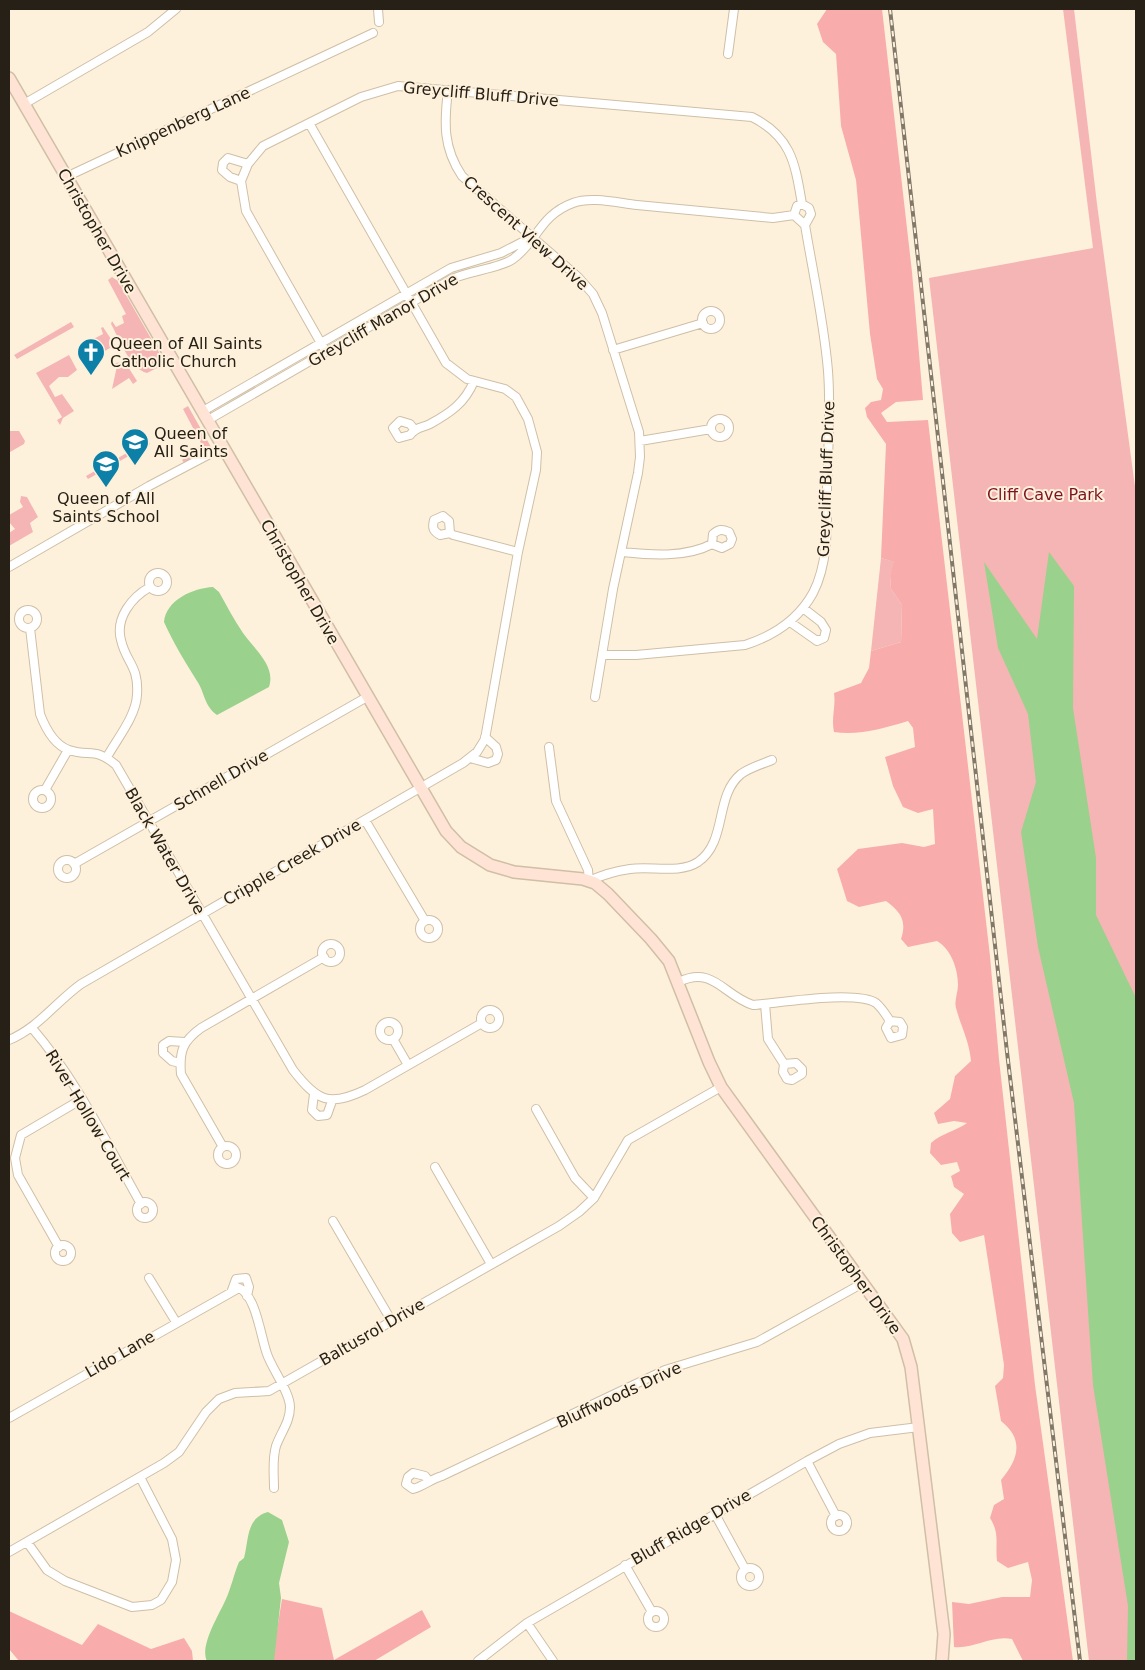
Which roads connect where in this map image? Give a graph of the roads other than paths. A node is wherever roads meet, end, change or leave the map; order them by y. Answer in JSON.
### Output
{"nodes":[{"id":1,"x":176,"y":9,"type":"edge"},
{"id":2,"x":378,"y":9,"type":"edge"},
{"id":3,"x":734,"y":9,"type":"edge"},
{"id":4,"x":379,"y":22,"type":"dead end"},
{"id":5,"x":373,"y":33,"type":"dead end"},
{"id":6,"x":728,"y":54,"type":"dead end"},
{"id":7,"x":9,"y":78,"type":"edge"},
{"id":8,"x":448,"y":90,"type":"junction"},
{"id":9,"x":24,"y":104,"type":"junction"},
{"id":10,"x":309,"y":123,"type":"junction"},
{"id":11,"x":248,"y":164,"type":"junction"},
{"id":12,"x":66,"y":177,"type":"junction"},
{"id":13,"x":241,"y":181,"type":"junction"},
{"id":14,"x":802,"y":204,"type":"junction"},
{"id":15,"x":794,"y":216,"type":"junction"},
{"id":16,"x":805,"y":225,"type":"junction"},
{"id":17,"x":532,"y":236,"type":"junction"},
{"id":18,"x":408,"y":293,"type":"junction"},
{"id":19,"x":412,"y":302,"type":"junction"},
{"id":20,"x":703,"y":323,"type":"dead end"},
{"id":21,"x":321,"y":344,"type":"junction"},
{"id":22,"x":613,"y":350,"type":"junction"},
{"id":23,"x":326,"y":352,"type":"junction"},
{"id":24,"x":474,"y":382,"type":"junction"},
{"id":25,"x":251,"y":383,"type":"junction"},
{"id":26,"x":235,"y":392,"type":"junction"},
{"id":27,"x":256,"y":392,"type":"junction"},
{"id":28,"x":240,"y":401,"type":"junction"},
{"id":29,"x":205,"y":415,"type":"junction"},
{"id":30,"x":414,"y":429,"type":"dead end"},
{"id":31,"x":711,"y":429,"type":"dead end"},
{"id":32,"x":640,"y":441,"type":"junction"},
{"id":33,"x":222,"y":447,"type":"junction"},
{"id":34,"x":450,"y":533,"type":"dead end"},
{"id":35,"x":712,"y":544,"type":"dead end"},
{"id":36,"x":518,"y":552,"type":"junction"},
{"id":37,"x":622,"y":552,"type":"junction"},
{"id":38,"x":9,"y":567,"type":"edge"},
{"id":39,"x":150,"y":587,"type":"dead end"},
{"id":40,"x":803,"y":608,"type":"junction"},
{"id":41,"x":790,"y":622,"type":"junction"},
{"id":42,"x":30,"y":628,"type":"dead end"},
{"id":43,"x":603,"y":655,"type":"junction"},
{"id":44,"x":367,"y":697,"type":"junction"},
{"id":45,"x":595,"y":697,"type":"dead end"},
{"id":46,"x":485,"y":737,"type":"junction"},
{"id":47,"x":549,"y":747,"type":"dead end"},
{"id":48,"x":68,"y":750,"type":"junction"},
{"id":49,"x":106,"y":757,"type":"junction"},
{"id":50,"x":470,"y":758,"type":"junction"},
{"id":51,"x":772,"y":760,"type":"dead end"},
{"id":52,"x":419,"y":788,"type":"junction"},
{"id":53,"x":45,"y":790,"type":"dead end"},
{"id":54,"x":365,"y":820,"type":"junction"},
{"id":55,"x":149,"y":821,"type":"junction"},
{"id":56,"x":74,"y":864,"type":"dead end"},
{"id":57,"x":590,"y":881,"type":"junction"},
{"id":58,"x":201,"y":914,"type":"junction"},
{"id":59,"x":425,"y":921,"type":"dead end"},
{"id":60,"x":324,"y":958,"type":"dead end"},
{"id":61,"x":679,"y":982,"type":"junction"},
{"id":62,"x":250,"y":999,"type":"junction"},
{"id":63,"x":765,"y":1004,"type":"junction"},
{"id":64,"x":890,"y":1021,"type":"dead end"},
{"id":65,"x":482,"y":1023,"type":"dead end"},
{"id":66,"x":32,"y":1028,"type":"junction"},
{"id":67,"x":393,"y":1039,"type":"dead end"},
{"id":68,"x":9,"y":1040,"type":"edge"},
{"id":69,"x":186,"y":1042,"type":"junction"},
{"id":70,"x":180,"y":1063,"type":"junction"},
{"id":71,"x":784,"y":1064,"type":"dead end"},
{"id":72,"x":408,"y":1065,"type":"junction"},
{"id":73,"x":721,"y":1087,"type":"junction"},
{"id":74,"x":314,"y":1094,"type":"junction"},
{"id":75,"x":82,"y":1099,"type":"junction"},
{"id":76,"x":332,"y":1101,"type":"junction"},
{"id":77,"x":536,"y":1109,"type":"dead end"},
{"id":78,"x":222,"y":1147,"type":"dead end"},
{"id":79,"x":12,"y":1156,"type":"edge"},
{"id":80,"x":435,"y":1167,"type":"dead end"},
{"id":81,"x":594,"y":1198,"type":"junction"},
{"id":82,"x":141,"y":1204,"type":"dead end"},
{"id":83,"x":334,"y":1221,"type":"dead end"},
{"id":84,"x":59,"y":1247,"type":"dead end"},
{"id":85,"x":491,"y":1264,"type":"junction"},
{"id":86,"x":149,"y":1278,"type":"dead end"},
{"id":87,"x":863,"y":1283,"type":"junction"},
{"id":88,"x":391,"y":1320,"type":"junction"},
{"id":89,"x":176,"y":1322,"type":"junction"},
{"id":90,"x":281,"y":1384,"type":"junction"},
{"id":91,"x":9,"y":1418,"type":"edge"},
{"id":92,"x":919,"y":1427,"type":"junction"},
{"id":93,"x":807,"y":1461,"type":"junction"},
{"id":94,"x":140,"y":1477,"type":"junction"},
{"id":95,"x":428,"y":1480,"type":"dead end"},
{"id":96,"x":274,"y":1488,"type":"dead end"},
{"id":97,"x":715,"y":1514,"type":"junction"},
{"id":98,"x":836,"y":1516,"type":"dead end"},
{"id":99,"x":27,"y":1542,"type":"junction"},
{"id":100,"x":9,"y":1552,"type":"edge"},
{"id":101,"x":625,"y":1565,"type":"junction"},
{"id":102,"x":745,"y":1570,"type":"dead end"},
{"id":103,"x":652,"y":1612,"type":"dead end"},
{"id":104,"x":527,"y":1623,"type":"junction"},
{"id":105,"x":478,"y":1661,"type":"edge"},
{"id":106,"x":553,"y":1661,"type":"edge"},
{"id":107,"x":942,"y":1661,"type":"edge"}],
"edges":[{"from":1,"to":9,"type":"street"},
{"from":2,"to":4,"type":"street"},
{"from":3,"to":6,"type":"street"},
{"from":5,"to":12,"type":"street","name":"Knippenberg Lane"},
{"from":7,"to":9,"type":"street","name":"Christopher Drive"},
{"from":8,"to":10,"type":"street","name":"Greycliff Bluff Drive"},
{"from":8,"to":14,"type":"street","name":"Greycliff Bluff Drive"},
{"from":8,"to":17,"type":"street","name":"Crescent View Drive"},
{"from":9,"to":12,"type":"street","name":"Christopher Drive"},
{"from":10,"to":11,"type":"street","name":"Greycliff Bluff Drive"},
{"from":10,"to":18,"type":"street","name":"Cripple Creek Drive"},
{"from":11,"to":13,"type":"street","name":"Greycliff Bluff Drive"},
{"from":11,"to":13,"type":"street"},
{"from":12,"to":29,"type":"street","name":"Christopher Drive"},
{"from":13,"to":21,"type":"street"},
{"from":14,"to":15,"type":"street"},
{"from":14,"to":16,"type":"street","name":"Greycliff Bluff Drive"},
{"from":15,"to":16,"type":"street"},
{"from":15,"to":17,"type":"street","name":"Greycliff Manor Drive"},
{"from":16,"to":40,"type":"street","name":"Greycliff Bluff Drive"},
{"from":17,"to":18,"type":"street","name":"Greycliff Manor Drive"},
{"from":17,"to":19,"type":"street","name":"Greycliff Manor Drive"},
{"from":17,"to":22,"type":"street","name":"Crescent View Drive"},
{"from":18,"to":19,"type":"street","name":"Cripple Creek Drive"},
{"from":18,"to":21,"type":"street","name":"Greycliff Manor Drive"},
{"from":19,"to":23,"type":"street","name":"Greycliff Manor Drive"},
{"from":19,"to":24,"type":"street","name":"Cripple Creek Drive"},
{"from":20,"to":22,"type":"street"},
{"from":21,"to":23,"type":"street"},
{"from":21,"to":25,"type":"street","name":"Greycliff Manor Drive"},
{"from":22,"to":32,"type":"street","name":"Crescent View Drive"},
{"from":23,"to":27,"type":"street","name":"Greycliff Manor Drive"},
{"from":24,"to":30,"type":"street"},
{"from":24,"to":36,"type":"street","name":"Cripple Creek Drive"},
{"from":25,"to":26,"type":"street","name":"Greycliff Manor Drive"},
{"from":25,"to":27,"type":"street"},
{"from":26,"to":28,"type":"street"},
{"from":26,"to":29,"type":"street","name":"Greycliff Manor Drive"},
{"from":27,"to":28,"type":"street","name":"Greycliff Manor Drive"},
{"from":28,"to":29,"type":"street","name":"Greycliff Manor Drive"},
{"from":29,"to":33,"type":"street","name":"Christopher Drive"},
{"from":31,"to":32,"type":"street"},
{"from":32,"to":37,"type":"street","name":"Crescent View Drive"},
{"from":33,"to":38,"type":"street"},
{"from":33,"to":44,"type":"street","name":"Christopher Drive"},
{"from":34,"to":36,"type":"street"},
{"from":35,"to":37,"type":"street"},
{"from":36,"to":46,"type":"street","name":"Cripple Creek Drive"},
{"from":37,"to":43,"type":"street","name":"Crescent View Drive"},
{"from":39,"to":49,"type":"street"},
{"from":40,"to":41,"type":"street","name":"Greycliff Bluff Drive"},
{"from":40,"to":41,"type":"street"},
{"from":41,"to":43,"type":"street","name":"Greycliff Bluff Drive"},
{"from":42,"to":48,"type":"street"},
{"from":43,"to":45,"type":"street","name":"Crescent View Drive"},
{"from":44,"to":52,"type":"street","name":"Christopher Drive"},
{"from":44,"to":55,"type":"street","name":"Schnell Drive"},
{"from":46,"to":50,"type":"street","name":"Cripple Creek Drive"},
{"from":46,"to":50,"type":"street"},
{"from":47,"to":57,"type":"street"},
{"from":48,"to":49,"type":"street"},
{"from":48,"to":53,"type":"street"},
{"from":49,"to":55,"type":"street","name":"Black Water Drive"},
{"from":50,"to":52,"type":"street","name":"Cripple Creek Drive"},
{"from":51,"to":57,"type":"street"},
{"from":52,"to":54,"type":"street","name":"Cripple Creek Drive"},
{"from":52,"to":57,"type":"street","name":"Christopher Drive"},
{"from":54,"to":58,"type":"street","name":"Cripple Creek Drive"},
{"from":54,"to":59,"type":"street"},
{"from":55,"to":56,"type":"street","name":"Schnell Drive"},
{"from":55,"to":58,"type":"street","name":"Black Water Drive"},
{"from":57,"to":61,"type":"street","name":"Christopher Drive"},
{"from":58,"to":62,"type":"street","name":"Black Water Drive"},
{"from":58,"to":66,"type":"street","name":"Cripple Creek Drive"},
{"from":60,"to":62,"type":"street"},
{"from":61,"to":63,"type":"street"},
{"from":61,"to":73,"type":"street","name":"Christopher Drive"},
{"from":62,"to":69,"type":"street"},
{"from":62,"to":74,"type":"street","name":"Black Water Drive"},
{"from":63,"to":64,"type":"street"},
{"from":63,"to":71,"type":"street"},
{"from":65,"to":72,"type":"street"},
{"from":66,"to":68,"type":"street","name":"Cripple Creek Drive"},
{"from":66,"to":75,"type":"street","name":"River Hollow Court"},
{"from":67,"to":72,"type":"street"},
{"from":69,"to":70,"type":"street"},
{"from":69,"to":70,"type":"street"},
{"from":70,"to":78,"type":"street"},
{"from":72,"to":76,"type":"street"},
{"from":73,"to":81,"type":"street","name":"Baltusrol Drive"},
{"from":73,"to":87,"type":"street","name":"Christopher Drive"},
{"from":74,"to":76,"type":"street","name":"Black Water Drive"},
{"from":74,"to":76,"type":"street","name":"Black Water Drive"},
{"from":75,"to":79,"type":"street"},
{"from":75,"to":82,"type":"street","name":"River Hollow Court"},
{"from":77,"to":81,"type":"street"},
{"from":79,"to":84,"type":"street"},
{"from":80,"to":85,"type":"street"},
{"from":81,"to":85,"type":"street","name":"Baltusrol Drive"},
{"from":83,"to":88,"type":"street"},
{"from":85,"to":88,"type":"street","name":"Baltusrol Drive"},
{"from":86,"to":89,"type":"street"},
{"from":87,"to":92,"type":"street","name":"Christopher Drive"},
{"from":87,"to":95,"type":"street","name":"Bluffwoods Drive"},
{"from":88,"to":90,"type":"street","name":"Baltusrol Drive"},
{"from":89,"to":90,"type":"street","name":"Lido Lane"},
{"from":89,"to":91,"type":"street","name":"Lido Lane"},
{"from":90,"to":94,"type":"street","name":"Baltusrol Drive"},
{"from":90,"to":96,"type":"street"},
{"from":92,"to":93,"type":"street","name":"Bluff Ridge Drive"},
{"from":92,"to":107,"type":"street","name":"Christopher Drive"},
{"from":93,"to":97,"type":"street","name":"Bluff Ridge Drive"},
{"from":93,"to":98,"type":"street"},
{"from":94,"to":99,"type":"street","name":"Baltusrol Drive"},
{"from":94,"to":99,"type":"street"},
{"from":97,"to":101,"type":"street","name":"Bluff Ridge Drive"},
{"from":97,"to":102,"type":"street"},
{"from":99,"to":100,"type":"street","name":"Baltusrol Drive"},
{"from":101,"to":103,"type":"street"},
{"from":101,"to":104,"type":"street","name":"Bluff Ridge Drive"},
{"from":104,"to":105,"type":"street","name":"Bluff Ridge Drive"},
{"from":104,"to":106,"type":"street"}]}
